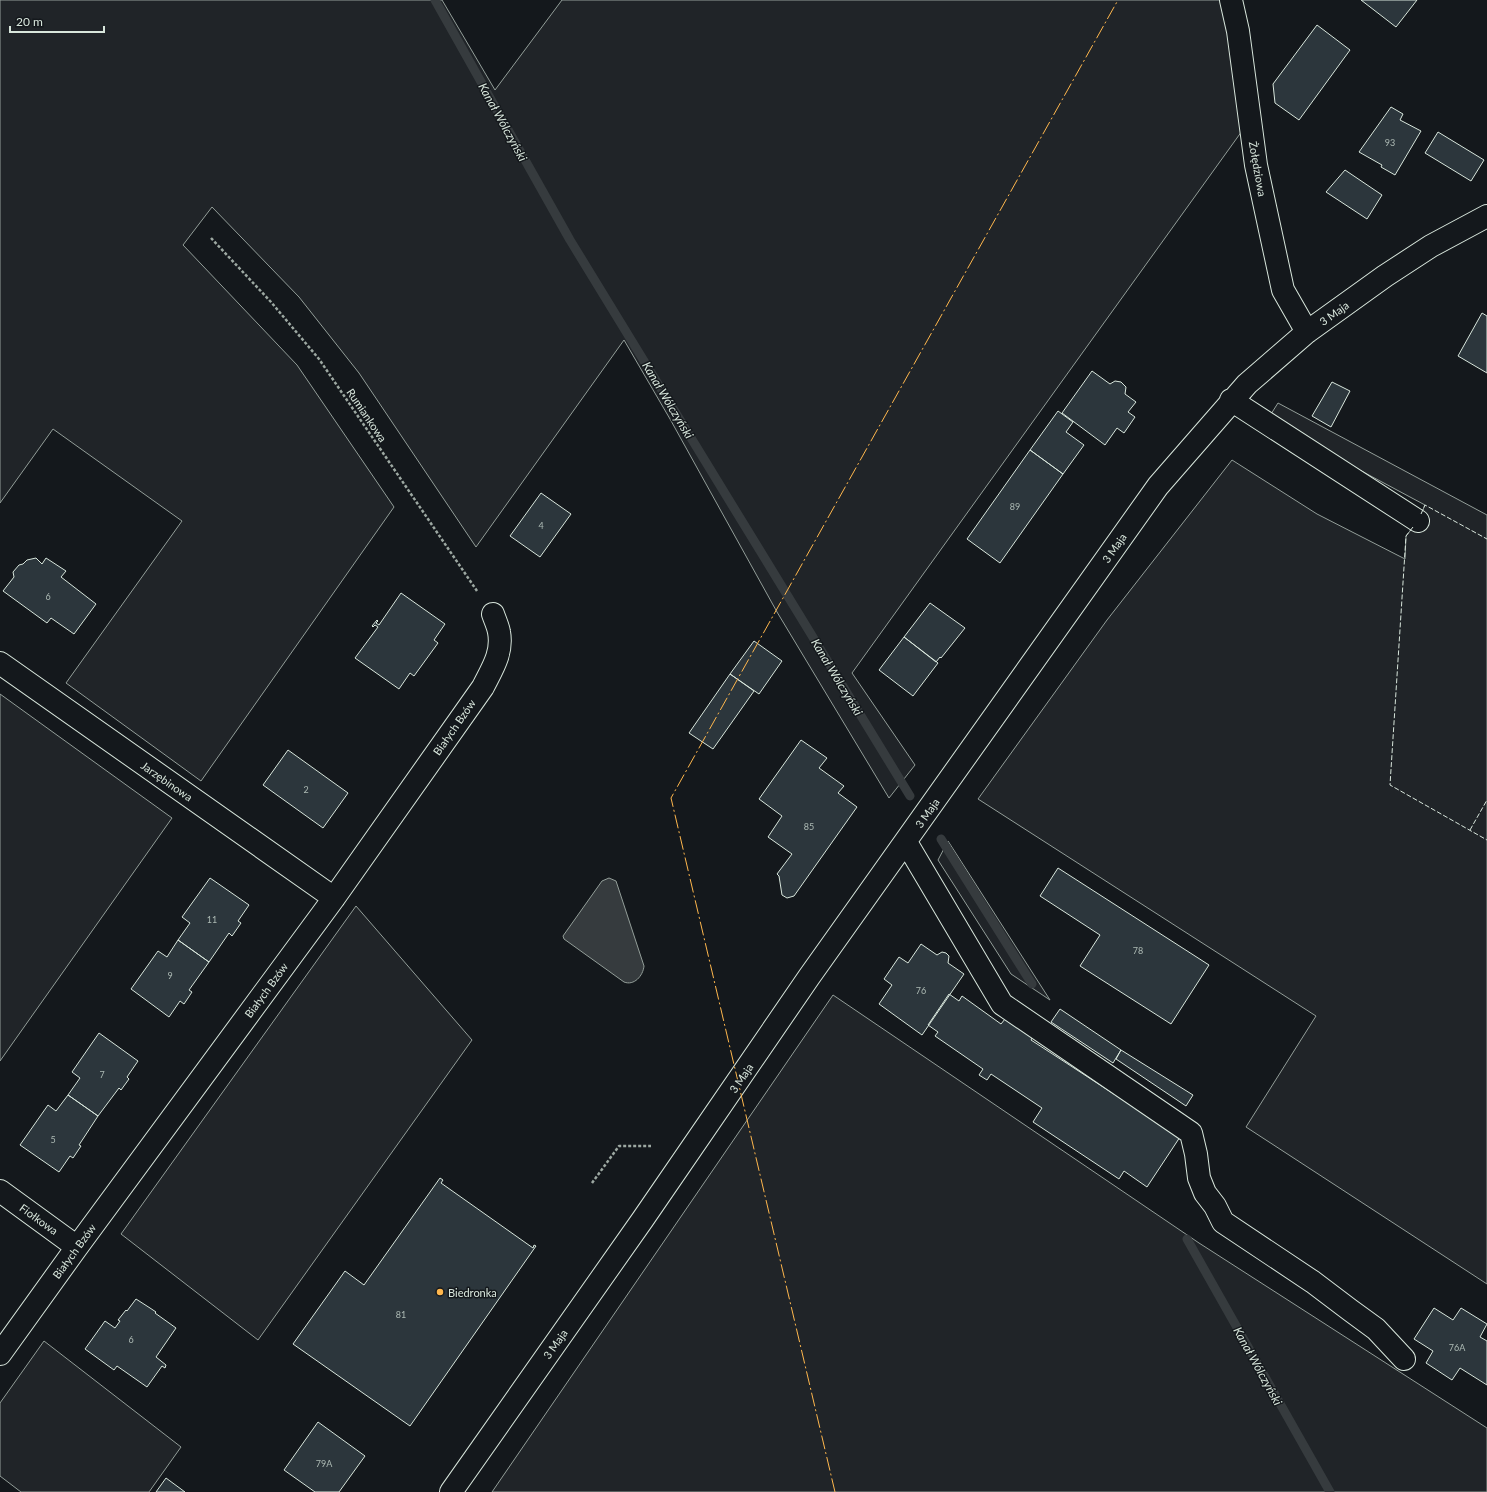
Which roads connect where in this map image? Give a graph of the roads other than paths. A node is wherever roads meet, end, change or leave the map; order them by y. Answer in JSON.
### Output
{"nodes":[{"id":1,"x":1231,"y":0,"type":"edge"},
{"id":2,"x":1487,"y":216,"type":"edge"},
{"id":3,"x":1307,"y":332,"type":"junction"},
{"id":4,"x":1231,"y":400,"type":"junction"},
{"id":5,"x":1418,"y":521,"type":"dead end"},
{"id":6,"x":493,"y":614,"type":"road end"},
{"id":7,"x":0,"y":664,"type":"edge"},
{"id":8,"x":906,"y":842,"type":"junction"},
{"id":9,"x":334,"y":898,"type":"junction"},
{"id":10,"x":0,"y":1191,"type":"edge"},
{"id":11,"x":77,"y":1247,"type":"junction"},
{"id":12,"x":0,"y":1354,"type":"edge"},
{"id":13,"x":1404,"y":1359,"type":"dead end"},
{"id":14,"x":451,"y":1492,"type":"edge"}],
"edges":[{"from":1,"to":3,"type":"street","name":"Żołędziowa"},
{"from":2,"to":3,"type":"street","name":"3 Maja"},
{"from":3,"to":4,"type":"street","name":"3 Maja"},
{"from":4,"to":5,"type":"street"},
{"from":4,"to":8,"type":"street","name":"3 Maja"},
{"from":6,"to":9,"type":"street","name":"Białych Bzów"},
{"from":7,"to":9,"type":"street","name":"Jarzębinowa"},
{"from":8,"to":13,"type":"street"},
{"from":8,"to":14,"type":"street","name":"3 Maja"},
{"from":9,"to":11,"type":"street","name":"Białych Bzów"},
{"from":10,"to":11,"type":"street","name":"Fiołkowa"},
{"from":11,"to":12,"type":"street","name":"Białych Bzów"}]}
